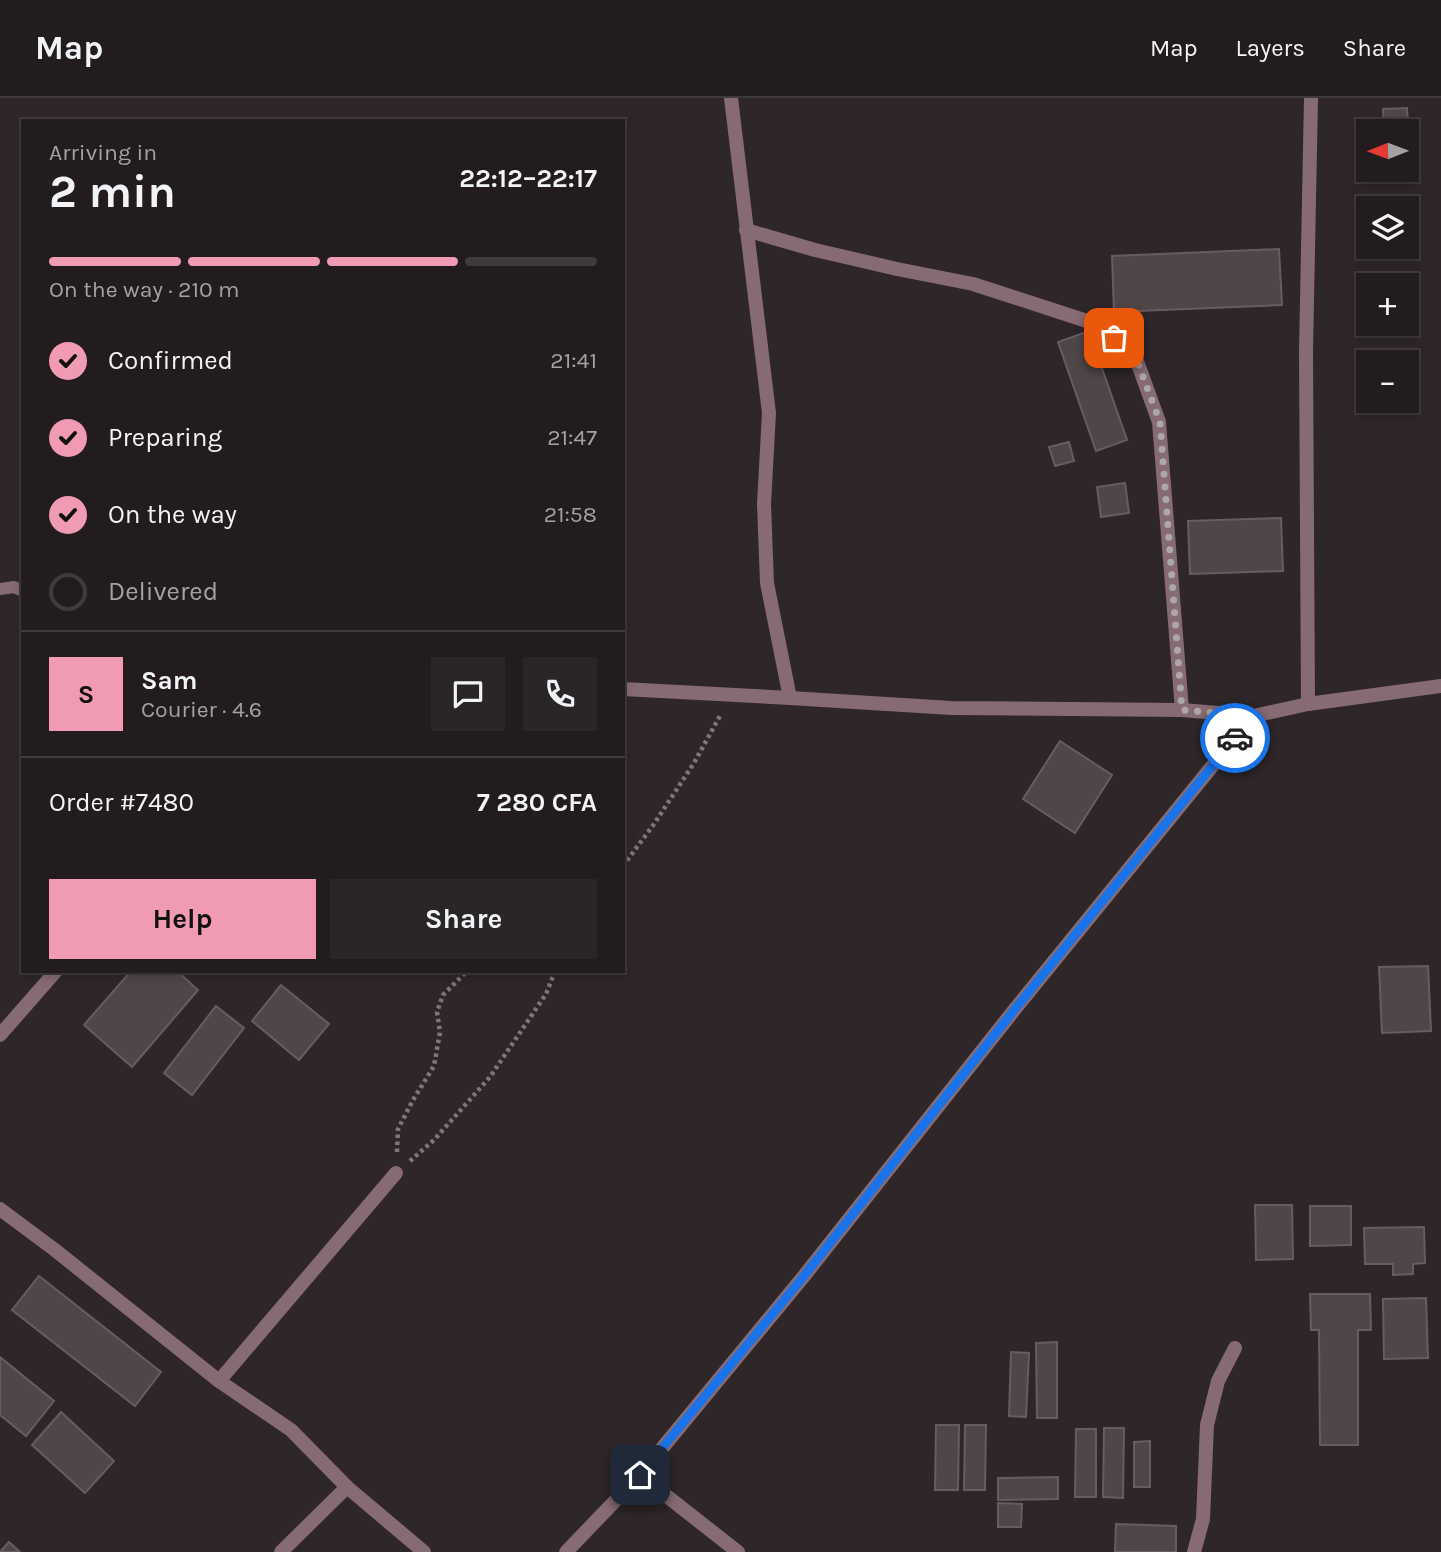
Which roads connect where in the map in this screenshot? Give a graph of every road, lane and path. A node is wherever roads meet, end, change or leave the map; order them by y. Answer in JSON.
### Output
{"nodes":[{"id":1,"x":731,"y":98,"type":"edge"},
{"id":2,"x":1311,"y":98,"type":"edge"},
{"id":3,"x":746,"y":230,"type":"junction"},
{"id":4,"x":0,"y":589,"type":"edge"},
{"id":5,"x":21,"y":590,"type":"edge"},
{"id":6,"x":1441,"y":686,"type":"edge"},
{"id":7,"x":625,"y":689,"type":"edge"},
{"id":8,"x":731,"y":695,"type":"junction"},
{"id":9,"x":790,"y":698,"type":"junction"},
{"id":10,"x":1308,"y":704,"type":"junction"},
{"id":11,"x":1182,"y":710,"type":"junction"},
{"id":12,"x":1253,"y":716,"type":"junction"},
{"id":13,"x":625,"y":863,"type":"edge"},
{"id":14,"x":54,"y":973,"type":"edge"},
{"id":15,"x":465,"y":973,"type":"edge"},
{"id":16,"x":554,"y":973,"type":"edge"},
{"id":17,"x":0,"y":1035,"type":"edge"},
{"id":18,"x":396,"y":1172,"type":"junction"},
{"id":19,"x":0,"y":1209,"type":"edge"},
{"id":20,"x":1235,"y":1348,"type":"dead end"},
{"id":21,"x":219,"y":1381,"type":"junction"},
{"id":22,"x":640,"y":1475,"type":"junction"},
{"id":23,"x":347,"y":1487,"type":"junction"},
{"id":24,"x":281,"y":1552,"type":"edge"},
{"id":25,"x":424,"y":1552,"type":"edge"},
{"id":26,"x":566,"y":1552,"type":"edge"},
{"id":27,"x":738,"y":1552,"type":"edge"},
{"id":28,"x":1194,"y":1552,"type":"edge"}],
"edges":[{"from":1,"to":3,"type":"street"},
{"from":2,"to":10,"type":"street"},
{"from":3,"to":9,"type":"street"},
{"from":3,"to":11,"type":"street"},
{"from":4,"to":5,"type":"lane"},
{"from":6,"to":10,"type":"street"},
{"from":7,"to":8,"type":"street"},
{"from":8,"to":9,"type":"street"},
{"from":8,"to":13,"type":"path"},
{"from":9,"to":11,"type":"street"},
{"from":10,"to":12,"type":"street"},
{"from":11,"to":12,"type":"street"},
{"from":12,"to":22,"type":"street"},
{"from":14,"to":17,"type":"street"},
{"from":15,"to":18,"type":"path"},
{"from":16,"to":18,"type":"path"},
{"from":18,"to":21,"type":"street"},
{"from":19,"to":21,"type":"street"},
{"from":20,"to":28,"type":"street"},
{"from":21,"to":23,"type":"street"},
{"from":22,"to":26,"type":"street"},
{"from":22,"to":27,"type":"street"},
{"from":23,"to":24,"type":"street"},
{"from":23,"to":25,"type":"street"}]}
